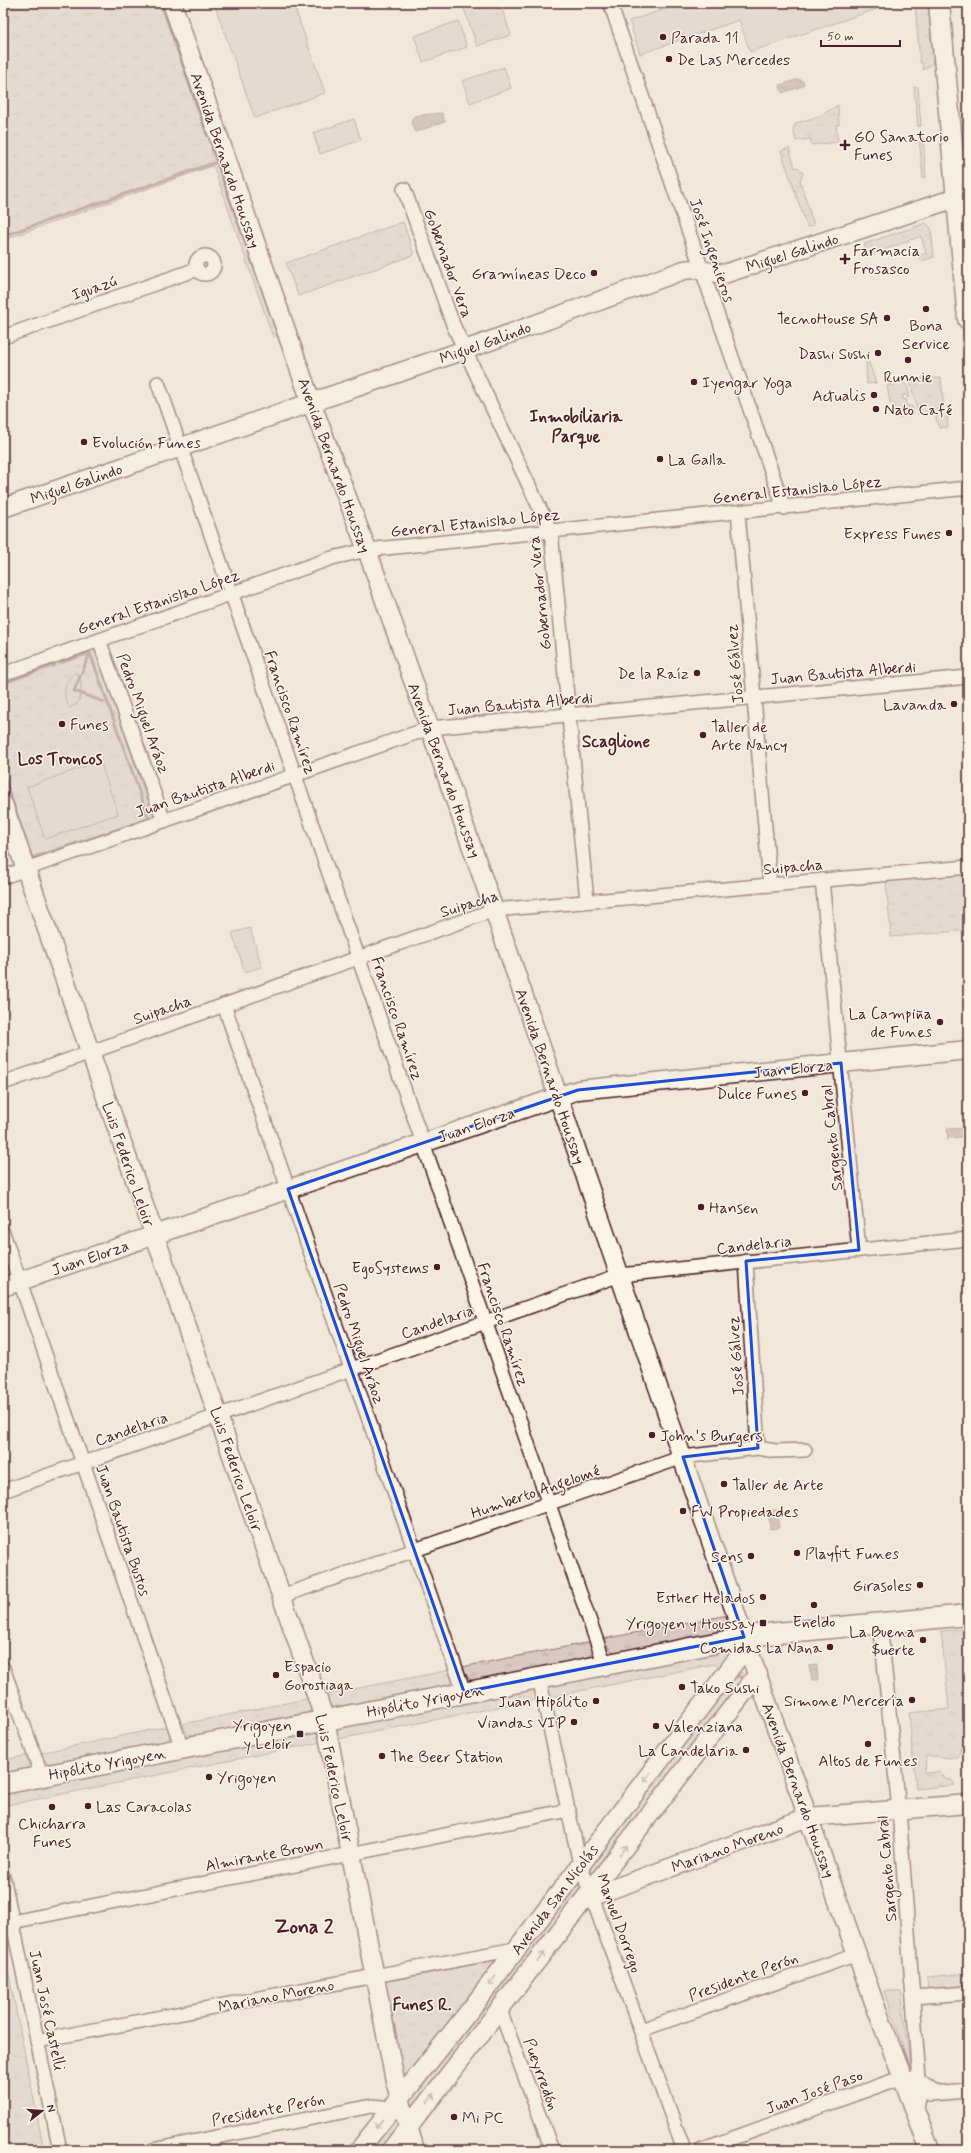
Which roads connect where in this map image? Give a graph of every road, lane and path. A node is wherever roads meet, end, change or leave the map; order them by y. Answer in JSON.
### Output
{"nodes":[{"id":1,"x":172,"y":3,"type":"edge"},
{"id":2,"x":610,"y":3,"type":"edge"},
{"id":3,"x":939,"y":3,"type":"edge"},
{"id":4,"x":404,"y":189,"type":"dead end"},
{"id":5,"x":962,"y":196,"type":"edge"},
{"id":6,"x":197,"y":269,"type":"dead end"},
{"id":7,"x":702,"y":271,"type":"junction"},
{"id":8,"x":968,"y":319,"type":"edge"},
{"id":9,"x":3,"y":337,"type":"edge"},
{"id":10,"x":465,"y":350,"type":"junction"},
{"id":11,"x":158,"y":383,"type":"dead end"},
{"id":12,"x":311,"y":402,"type":"junction"},
{"id":13,"x":180,"y":447,"type":"junction"},
{"id":14,"x":968,"y":488,"type":"edge"},
{"id":15,"x":3,"y":508,"type":"edge"},
{"id":16,"x":784,"y":508,"type":"junction"},
{"id":17,"x":738,"y":512,"type":"junction"},
{"id":18,"x":551,"y":532,"type":"junction"},
{"id":19,"x":367,"y":550,"type":"junction"},
{"id":20,"x":231,"y":594,"type":"junction"},
{"id":21,"x":99,"y":640,"type":"junction"},
{"id":22,"x":3,"y":674,"type":"edge"},
{"id":23,"x":968,"y":678,"type":"edge"},
{"id":24,"x":754,"y":698,"type":"junction"},
{"id":25,"x":569,"y":715,"type":"junction"},
{"id":26,"x":430,"y":728,"type":"junction"},
{"id":27,"x":295,"y":775,"type":"junction"},
{"id":28,"x":3,"y":804,"type":"edge"},
{"id":29,"x":164,"y":821,"type":"junction"},
{"id":30,"x":968,"y":867,"type":"edge"},
{"id":31,"x":26,"y":869,"type":"junction"},
{"id":32,"x":3,"y":877,"type":"edge"},
{"id":33,"x":822,"y":880,"type":"junction"},
{"id":34,"x":770,"y":885,"type":"junction"},
{"id":35,"x":587,"y":901,"type":"junction"},
{"id":36,"x":494,"y":910,"type":"junction"},
{"id":37,"x":358,"y":958,"type":"junction"},
{"id":38,"x":224,"y":1005,"type":"junction"},
{"id":39,"x":968,"y":1050,"type":"edge"},
{"id":40,"x":90,"y":1052,"type":"junction"},
{"id":41,"x":840,"y":1063,"type":"junction"},
{"id":42,"x":3,"y":1083,"type":"edge"},
{"id":43,"x":558,"y":1096,"type":"junction"},
{"id":44,"x":423,"y":1142,"type":"junction"},
{"id":45,"x":288,"y":1189,"type":"junction"},
{"id":46,"x":3,"y":1233,"type":"edge"},
{"id":47,"x":154,"y":1235,"type":"junction"},
{"id":48,"x":968,"y":1239,"type":"edge"},
{"id":49,"x":859,"y":1250,"type":"junction"},
{"id":50,"x":746,"y":1261,"type":"junction"},
{"id":51,"x":620,"y":1275,"type":"junction"},
{"id":52,"x":20,"y":1281,"type":"junction"},
{"id":53,"x":3,"y":1287,"type":"edge"},
{"id":54,"x":486,"y":1322,"type":"junction"},
{"id":55,"x":351,"y":1369,"type":"junction"},
{"id":56,"x":218,"y":1416,"type":"junction"},
{"id":57,"x":758,"y":1448,"type":"junction"},
{"id":58,"x":806,"y":1450,"type":"dead end"},
{"id":59,"x":683,"y":1457,"type":"junction"},
{"id":60,"x":83,"y":1463,"type":"junction"},
{"id":61,"x":3,"y":1491,"type":"edge"},
{"id":62,"x":549,"y":1504,"type":"junction"},
{"id":63,"x":415,"y":1550,"type":"junction"},
{"id":64,"x":282,"y":1596,"type":"junction"},
{"id":65,"x":968,"y":1615,"type":"edge"},
{"id":66,"x":880,"y":1622,"type":"junction"},
{"id":67,"x":746,"y":1642,"type":"junction"},
{"id":68,"x":605,"y":1665,"type":"junction"},
{"id":69,"x":3,"y":1668,"type":"edge"},
{"id":70,"x":758,"y":1674,"type":"junction"},
{"id":71,"x":539,"y":1678,"type":"junction"},
{"id":72,"x":464,"y":1692,"type":"junction"},
{"id":73,"x":325,"y":1720,"type":"junction"},
{"id":74,"x":182,"y":1748,"type":"junction"},
{"id":75,"x":42,"y":1776,"type":"junction"},
{"id":76,"x":3,"y":1784,"type":"edge"},
{"id":77,"x":968,"y":1804,"type":"edge"},
{"id":78,"x":568,"y":1810,"type":"junction"},
{"id":79,"x":899,"y":1810,"type":"junction"},
{"id":80,"x":808,"y":1817,"type":"junction"},
{"id":81,"x":350,"y":1854,"type":"junction"},
{"id":82,"x":580,"y":1864,"type":"junction"},
{"id":83,"x":3,"y":1876,"type":"edge"},
{"id":84,"x":589,"y":1896,"type":"junction"},
{"id":85,"x":12,"y":1922,"type":"junction"},
{"id":86,"x":515,"y":1949,"type":"junction"},
{"id":87,"x":857,"y":1954,"type":"junction"},
{"id":88,"x":374,"y":1977,"type":"junction"},
{"id":89,"x":968,"y":1993,"type":"edge"},
{"id":90,"x":913,"y":1997,"type":"junction"},
{"id":91,"x":500,"y":2010,"type":"junction"},
{"id":92,"x":641,"y":2030,"type":"junction"},
{"id":93,"x":37,"y":2041,"type":"junction"},
{"id":94,"x":911,"y":2078,"type":"junction"},
{"id":95,"x":968,"y":2091,"type":"edge"},
{"id":96,"x":937,"y":2093,"type":"junction"},
{"id":97,"x":915,"y":2095,"type":"junction"},
{"id":98,"x":395,"y":2103,"type":"junction"},
{"id":99,"x":407,"y":2129,"type":"junction"},
{"id":100,"x":60,"y":2150,"type":"edge"},
{"id":101,"x":152,"y":2150,"type":"edge"},
{"id":102,"x":358,"y":2150,"type":"edge"},
{"id":103,"x":391,"y":2150,"type":"edge"},
{"id":104,"x":415,"y":2150,"type":"edge"},
{"id":105,"x":552,"y":2150,"type":"edge"},
{"id":106,"x":684,"y":2150,"type":"edge"},
{"id":107,"x":700,"y":2150,"type":"edge"},
{"id":108,"x":930,"y":2150,"type":"edge"}],
"edges":[{"from":1,"to":12,"type":"street","name":"Avenida Bernardo Houssay"},
{"from":2,"to":7,"type":"street","name":"José Ingenieros"},
{"from":3,"to":5,"type":"main road"},
{"from":4,"to":10,"type":"street","name":"Gobernador Vera"},
{"from":5,"to":7,"type":"street","name":"Miguel Galindo"},
{"from":5,"to":8,"type":"main road"},
{"from":6,"to":9,"type":"street","name":"Iguazú"},
{"from":7,"to":10,"type":"street","name":"Miguel Galindo"},
{"from":7,"to":16,"type":"street","name":"José Ingenieros"},
{"from":10,"to":12,"type":"street","name":"Miguel Galindo"},
{"from":10,"to":18,"type":"street","name":"Gobernador Vera"},
{"from":11,"to":13,"type":"street","name":"Francisco Ramírez"},
{"from":12,"to":13,"type":"street","name":"Miguel Galindo"},
{"from":12,"to":19,"type":"street","name":"Avenida Bernardo Houssay"},
{"from":13,"to":15,"type":"street","name":"Miguel Galindo"},
{"from":13,"to":20,"type":"street","name":"Francisco Ramírez"},
{"from":14,"to":16,"type":"street","name":"General Estanislao López"},
{"from":16,"to":17,"type":"street","name":"General Estanislao López"},
{"from":17,"to":18,"type":"street","name":"General Estanislao López"},
{"from":17,"to":24,"type":"street","name":"José Gálvez"},
{"from":18,"to":19,"type":"street","name":"General Estanislao López"},
{"from":18,"to":25,"type":"street","name":"Gobernador Vera"},
{"from":19,"to":20,"type":"street","name":"General Estanislao López"},
{"from":19,"to":26,"type":"street","name":"Avenida Bernardo Houssay"},
{"from":20,"to":21,"type":"street","name":"General Estanislao López"},
{"from":20,"to":27,"type":"street","name":"Francisco Ramírez"},
{"from":21,"to":22,"type":"street","name":"General Estanislao López"},
{"from":21,"to":29,"type":"street","name":"Pedro Miguel Aráoz"},
{"from":23,"to":24,"type":"street","name":"Juan Bautista Alberdi"},
{"from":24,"to":25,"type":"street","name":"Juan Bautista Alberdi"},
{"from":24,"to":34,"type":"street","name":"José Gálvez"},
{"from":25,"to":26,"type":"street","name":"Juan Bautista Alberdi"},
{"from":25,"to":35,"type":"street","name":"Gobernador Vera"},
{"from":26,"to":27,"type":"street","name":"Juan Bautista Alberdi"},
{"from":26,"to":36,"type":"street","name":"Avenida Bernardo Houssay"},
{"from":27,"to":29,"type":"street","name":"Juan Bautista Alberdi"},
{"from":27,"to":37,"type":"street","name":"Francisco Ramírez"},
{"from":28,"to":31,"type":"street","name":"Luis Federico Leloir"},
{"from":29,"to":31,"type":"street","name":"Juan Bautista Alberdi"},
{"from":30,"to":33,"type":"street","name":"Suipacha"},
{"from":31,"to":32,"type":"street","name":"Juan Bautista Alberdi"},
{"from":31,"to":40,"type":"street","name":"Luis Federico Leloir"},
{"from":33,"to":34,"type":"street","name":"Suipacha"},
{"from":33,"to":41,"type":"street","name":"Sargento Cabral"},
{"from":34,"to":35,"type":"street","name":"Suipacha"},
{"from":35,"to":36,"type":"street","name":"Suipacha"},
{"from":36,"to":37,"type":"street","name":"Suipacha"},
{"from":36,"to":43,"type":"street","name":"Avenida Bernardo Houssay"},
{"from":37,"to":38,"type":"street","name":"Suipacha"},
{"from":37,"to":44,"type":"street","name":"Francisco Ramírez"},
{"from":38,"to":40,"type":"street","name":"Suipacha"},
{"from":38,"to":45,"type":"street","name":"Pedro Miguel Aráoz"},
{"from":39,"to":41,"type":"street","name":"Juan Elorza"},
{"from":40,"to":42,"type":"street","name":"Suipacha"},
{"from":40,"to":47,"type":"street","name":"Luis Federico Leloir"},
{"from":41,"to":43,"type":"street","name":"Juan Elorza"},
{"from":41,"to":49,"type":"street","name":"Sargento Cabral"},
{"from":43,"to":44,"type":"street","name":"Juan Elorza"},
{"from":43,"to":51,"type":"street","name":"Avenida Bernardo Houssay"},
{"from":44,"to":45,"type":"street","name":"Juan Elorza"},
{"from":44,"to":54,"type":"street","name":"Francisco Ramírez"},
{"from":45,"to":47,"type":"street","name":"Juan Elorza"},
{"from":45,"to":55,"type":"street","name":"Pedro Miguel Aráoz"},
{"from":46,"to":52,"type":"street","name":"Juan Bautista Bustos"},
{"from":47,"to":52,"type":"street","name":"Juan Elorza"},
{"from":47,"to":56,"type":"street","name":"Luis Federico Leloir"},
{"from":48,"to":49,"type":"street","name":"Candelaria"},
{"from":49,"to":50,"type":"street","name":"Candelaria"},
{"from":50,"to":51,"type":"street","name":"Candelaria"},
{"from":50,"to":57,"type":"street","name":"José Gálvez"},
{"from":51,"to":54,"type":"street","name":"Candelaria"},
{"from":51,"to":59,"type":"street","name":"Avenida Bernardo Houssay"},
{"from":52,"to":53,"type":"street","name":"Juan Elorza"},
{"from":52,"to":60,"type":"street","name":"Juan Bautista Bustos"},
{"from":54,"to":55,"type":"street","name":"Candelaria"},
{"from":54,"to":62,"type":"street","name":"Francisco Ramírez"},
{"from":55,"to":56,"type":"street","name":"Candelaria"},
{"from":55,"to":63,"type":"street","name":"Pedro Miguel Aráoz"},
{"from":56,"to":60,"type":"street","name":"Candelaria"},
{"from":56,"to":64,"type":"street","name":"Luis Federico Leloir"},
{"from":57,"to":58,"type":"street","name":"Humberto Angelomé"},
{"from":57,"to":59,"type":"street","name":"Humberto Angelomé"},
{"from":59,"to":62,"type":"street","name":"Humberto Angelomé"},
{"from":59,"to":67,"type":"street","name":"Avenida Bernardo Houssay"},
{"from":60,"to":61,"type":"street","name":"Candelaria"},
{"from":60,"to":74,"type":"street","name":"Juan Bautista Bustos"},
{"from":62,"to":63,"type":"street","name":"Humberto Angelomé"},
{"from":62,"to":68,"type":"street","name":"Francisco Ramírez"},
{"from":63,"to":64,"type":"street","name":"Humberto Angelomé"},
{"from":63,"to":72,"type":"street","name":"Pedro Miguel Aráoz"},
{"from":64,"to":73,"type":"street","name":"Luis Federico Leloir"},
{"from":65,"to":66,"type":"main road","name":"Hipólito Yrigoyen"},
{"from":66,"to":67,"type":"main road","name":"Hipólito Yrigoyen"},
{"from":66,"to":79,"type":"street","name":"Sargento Cabral"},
{"from":67,"to":68,"type":"main road","name":"Hipólito Yrigoyen"},
{"from":67,"to":70,"type":"street","name":"Avenida Bernardo Houssay"},
{"from":67,"to":82,"type":"street","name":"Avenida San Nicolás","one_way":true},
{"from":68,"to":71,"type":"main road","name":"Hipólito Yrigoyen"},
{"from":69,"to":75,"type":"street"},
{"from":70,"to":80,"type":"street","name":"Avenida Bernardo Houssay"},
{"from":84,"to":70,"type":"street","name":"Avenida San Nicolás","one_way":true},
{"from":71,"to":72,"type":"main road","name":"Hipólito Yrigoyen"},
{"from":71,"to":78,"type":"street","name":"Manuel Dorrego"},
{"from":72,"to":73,"type":"main road","name":"Hipólito Yrigoyen"},
{"from":73,"to":74,"type":"main road","name":"Hipólito Yrigoyen"},
{"from":73,"to":81,"type":"street","name":"Luis Federico Leloir"},
{"from":74,"to":75,"type":"main road","name":"Hipólito Yrigoyen"},
{"from":75,"to":76,"type":"main road","name":"Hipólito Yrigoyen"},
{"from":77,"to":79,"type":"street","name":"Mariano Moreno"},
{"from":78,"to":81,"type":"street","name":"Almirante Brown"},
{"from":78,"to":82,"type":"street","name":"Manuel Dorrego"},
{"from":79,"to":80,"type":"street","name":"Mariano Moreno"},
{"from":79,"to":90,"type":"street","name":"Sargento Cabral"},
{"from":80,"to":84,"type":"street","name":"Mariano Moreno"},
{"from":80,"to":87,"type":"street","name":"Avenida Bernardo Houssay"},
{"from":81,"to":85,"type":"street","name":"Almirante Brown"},
{"from":81,"to":88,"type":"street","name":"Luis Federico Leloir"},
{"from":82,"to":84,"type":"street","name":"Manuel Dorrego"},
{"from":82,"to":86,"type":"street","name":"Avenida San Nicolás"},
{"from":83,"to":85,"type":"street","name":"Juan José Castelli"},
{"from":91,"to":84,"type":"street","name":"Avenida San Nicolás","one_way":true},
{"from":84,"to":92,"type":"street","name":"Manuel Dorrego"},
{"from":85,"to":93,"type":"street","name":"Juan José Castelli"},
{"from":86,"to":88,"type":"street","name":"Mariano Moreno"},
{"from":86,"to":98,"type":"street","name":"Avenida San Nicolás","one_way":true},
{"from":87,"to":92,"type":"street","name":"Presidente Perón"},
{"from":87,"to":94,"type":"street","name":"Avenida Bernardo Houssay"},
{"from":88,"to":93,"type":"street","name":"Mariano Moreno"},
{"from":88,"to":98,"type":"street","name":"Luis Federico Leloir"},
{"from":89,"to":90,"type":"street"},
{"from":90,"to":94,"type":"street","name":"Sargento Cabral"},
{"from":99,"to":91,"type":"street","name":"Avenida San Nicolás","one_way":true},
{"from":91,"to":105,"type":"street","name":"Pueyrredón"},
{"from":92,"to":106,"type":"street","name":"Manuel Dorrego"},
{"from":93,"to":100,"type":"street","name":"Juan José Castelli"},
{"from":94,"to":96,"type":"street"},
{"from":94,"to":97,"type":"street","name":"Avenida Bernardo Houssay"},
{"from":94,"to":107,"type":"street","name":"Juan José Paso"},
{"from":95,"to":96,"type":"street"},
{"from":96,"to":97,"type":"street"},
{"from":97,"to":108,"type":"street","name":"Avenida Bernardo Houssay"},
{"from":98,"to":99,"type":"street","name":"Luis Federico Leloir"},
{"from":98,"to":101,"type":"street","name":"Presidente Perón"},
{"from":98,"to":102,"type":"street","name":"Avenida San Nicolás","one_way":true},
{"from":99,"to":103,"type":"street","name":"Avenida San Nicolás"},
{"from":99,"to":104,"type":"street","name":"Luis Federico Leloir"}]}
